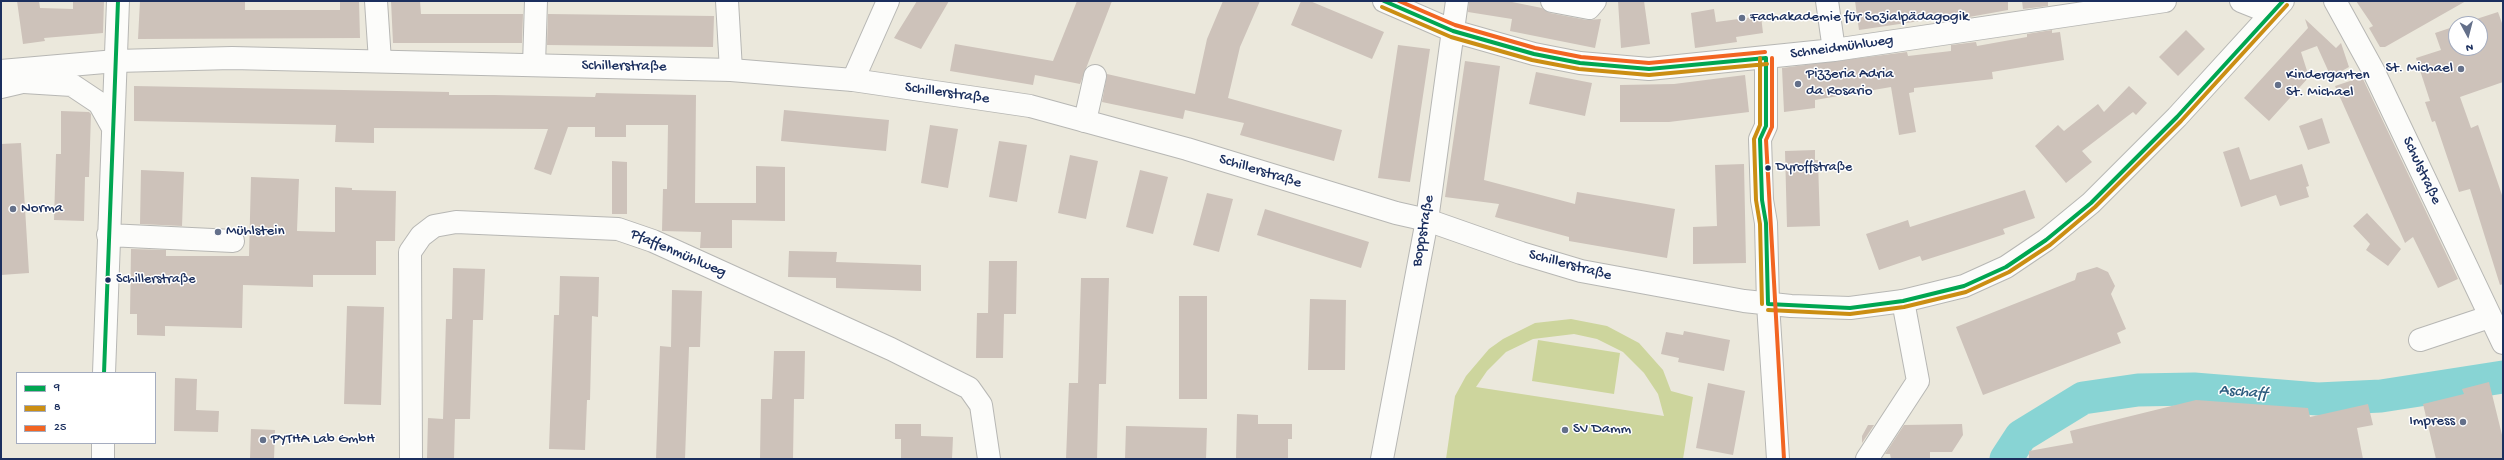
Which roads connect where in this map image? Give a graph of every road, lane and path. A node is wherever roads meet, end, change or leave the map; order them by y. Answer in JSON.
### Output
{"nodes":[{"id":1,"x":118,"y":1,"type":"edge"},
{"id":2,"x":376,"y":1,"type":"edge"},
{"id":3,"x":536,"y":1,"type":"edge"},
{"id":4,"x":728,"y":1,"type":"edge"},
{"id":5,"x":888,"y":1,"type":"edge"},
{"id":6,"x":1384,"y":1,"type":"edge"},
{"id":7,"x":1457,"y":1,"type":"edge"},
{"id":8,"x":1552,"y":1,"type":"edge"},
{"id":9,"x":1595,"y":1,"type":"edge"},
{"id":10,"x":1827,"y":1,"type":"edge"},
{"id":11,"x":2165,"y":1,"type":"edge"},
{"id":12,"x":2241,"y":1,"type":"edge"},
{"id":13,"x":2335,"y":1,"type":"edge"},
{"id":14,"x":2277,"y":7,"type":"edge"},
{"id":15,"x":1453,"y":31,"type":"junction"},
{"id":16,"x":1834,"y":50,"type":"junction"},
{"id":17,"x":1766,"y":58,"type":"junction"},
{"id":18,"x":116,"y":61,"type":"junction"},
{"id":19,"x":380,"y":61,"type":"junction"},
{"id":20,"x":534,"y":65,"type":"junction"},
{"id":21,"x":731,"y":70,"type":"junction"},
{"id":22,"x":1,"y":71,"type":"edge"},
{"id":23,"x":1095,"y":76,"type":"dead end"},
{"id":24,"x":853,"y":80,"type":"junction"},
{"id":25,"x":24,"y":82,"type":"junction"},
{"id":26,"x":1,"y":87,"type":"edge"},
{"id":27,"x":1085,"y":121,"type":"junction"},
{"id":28,"x":113,"y":128,"type":"junction"},
{"id":29,"x":1427,"y":220,"type":"junction"},
{"id":30,"x":108,"y":235,"type":"junction"},
{"id":31,"x":233,"y":241,"type":"dead end"},
{"id":32,"x":1903,"y":301,"type":"junction"},
{"id":33,"x":1768,"y":304,"type":"junction"},
{"id":34,"x":2489,"y":317,"type":"junction"},
{"id":35,"x":2420,"y":340,"type":"dead end"},
{"id":36,"x":2503,"y":343,"type":"edge"},
{"id":37,"x":104,"y":372,"type":"edge"},
{"id":38,"x":103,"y":444,"type":"edge"},
{"id":39,"x":103,"y":459,"type":"edge"},
{"id":40,"x":411,"y":459,"type":"edge"},
{"id":41,"x":989,"y":459,"type":"edge"},
{"id":42,"x":1382,"y":459,"type":"edge"},
{"id":43,"x":1778,"y":459,"type":"edge"},
{"id":44,"x":1867,"y":459,"type":"edge"}],
"edges":[{"from":1,"to":18,"type":"street"},
{"from":2,"to":19,"type":"street"},
{"from":3,"to":20,"type":"street"},
{"from":4,"to":21,"type":"street"},
{"from":5,"to":24,"type":"street"},
{"from":6,"to":15,"type":"street","name":"Schneidmühlweg"},
{"from":7,"to":15,"type":"street","name":"Boppstraße"},
{"from":8,"to":9,"type":"street"},
{"from":10,"to":16,"type":"street"},
{"from":11,"to":16,"type":"street","name":"Schneidmühlweg"},
{"from":12,"to":14,"type":"street"},
{"from":13,"to":34,"type":"street","name":"Schulstraße"},
{"from":14,"to":32,"type":"street","name":"Schillerstraße"},
{"from":15,"to":17,"type":"street","name":"Schneidmühlweg"},
{"from":15,"to":29,"type":"street","name":"Boppstraße"},
{"from":16,"to":17,"type":"street","name":"Schneidmühlweg"},
{"from":17,"to":33,"type":"street"},
{"from":18,"to":19,"type":"street","name":"Schillerstraße"},
{"from":18,"to":22,"type":"street"},
{"from":18,"to":25,"type":"street"},
{"from":18,"to":28,"type":"street"},
{"from":19,"to":20,"type":"street","name":"Schillerstraße"},
{"from":20,"to":21,"type":"street","name":"Schillerstraße"},
{"from":21,"to":24,"type":"street","name":"Schillerstraße"},
{"from":23,"to":27,"type":"street"},
{"from":24,"to":27,"type":"street","name":"Schillerstraße"},
{"from":25,"to":26,"type":"street"},
{"from":25,"to":28,"type":"street"},
{"from":27,"to":29,"type":"street","name":"Schillerstraße"},
{"from":28,"to":30,"type":"street"},
{"from":29,"to":33,"type":"street","name":"Schillerstraße"},
{"from":29,"to":42,"type":"street","name":"Boppstraße"},
{"from":30,"to":31,"type":"street"},
{"from":30,"to":37,"type":"street"},
{"from":32,"to":33,"type":"street","name":"Schillerstraße"},
{"from":32,"to":44,"type":"street"},
{"from":33,"to":43,"type":"street"},
{"from":34,"to":35,"type":"street"},
{"from":34,"to":36,"type":"street","name":"Schulstraße"},
{"from":38,"to":39,"type":"street"},
{"from":40,"to":41,"type":"street","name":"Pfaffenmühlweg"}]}
